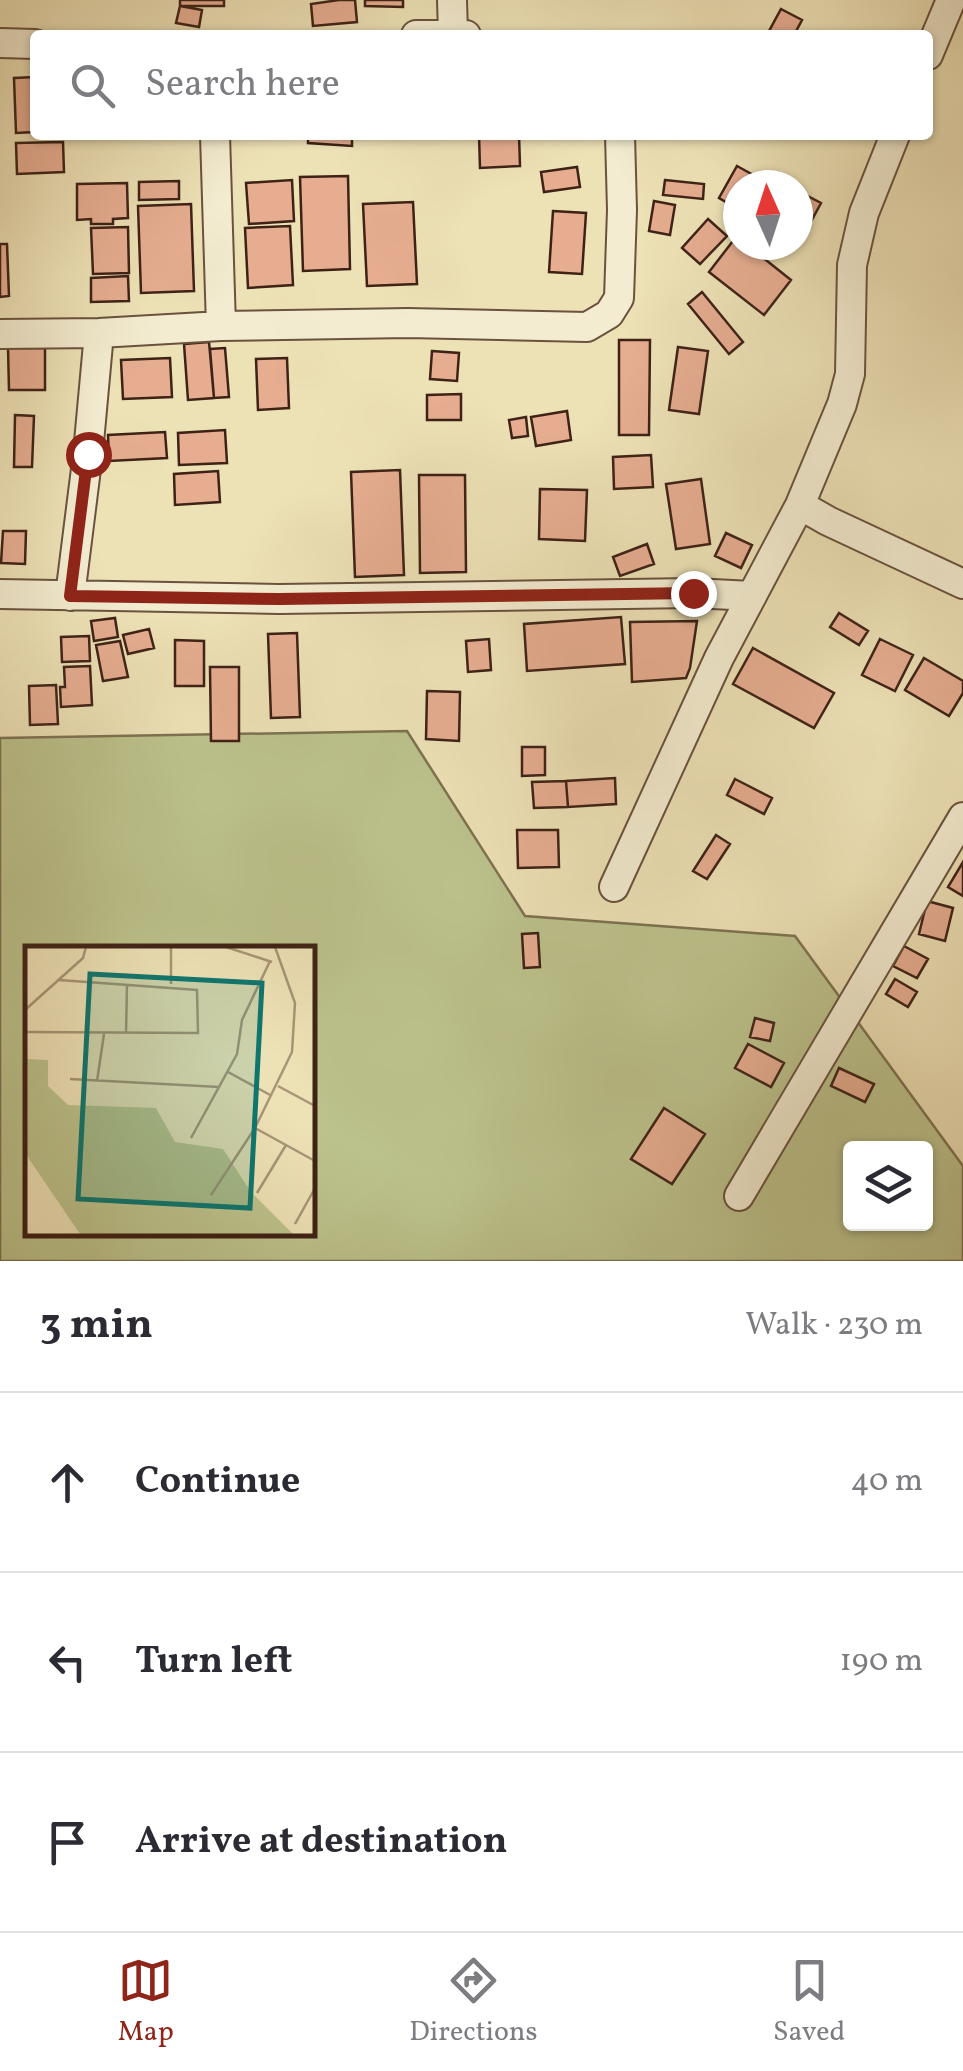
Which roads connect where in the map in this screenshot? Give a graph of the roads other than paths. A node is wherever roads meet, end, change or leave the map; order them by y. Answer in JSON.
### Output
{"nodes":[{"id":1,"x":452,"y":0,"type":"edge"},
{"id":2,"x":950,"y":0,"type":"edge"},
{"id":3,"x":459,"y":30,"type":"edge"},
{"id":4,"x":933,"y":42,"type":"edge"},
{"id":5,"x":0,"y":44,"type":"edge"},
{"id":6,"x":30,"y":44,"type":"edge"},
{"id":7,"x":214,"y":140,"type":"edge"},
{"id":8,"x":620,"y":140,"type":"edge"},
{"id":9,"x":893,"y":140,"type":"edge"},
{"id":10,"x":221,"y":326,"type":"junction"},
{"id":11,"x":99,"y":333,"type":"junction"},
{"id":12,"x":0,"y":334,"type":"edge"},
{"id":13,"x":800,"y":505,"type":"junction"},
{"id":14,"x":963,"y":584,"type":"edge"},
{"id":15,"x":0,"y":594,"type":"edge"},
{"id":16,"x":70,"y":596,"type":"junction"},
{"id":17,"x":752,"y":596,"type":"junction"},
{"id":18,"x":963,"y":817,"type":"edge"},
{"id":19,"x":614,"y":888,"type":"dead end"},
{"id":20,"x":739,"y":1196,"type":"dead end"}],
"edges":[{"from":1,"to":3,"type":"street"},
{"from":2,"to":4,"type":"street"},
{"from":5,"to":6,"type":"street"},
{"from":7,"to":10,"type":"street"},
{"from":8,"to":10,"type":"street"},
{"from":9,"to":13,"type":"street"},
{"from":10,"to":11,"type":"street"},
{"from":11,"to":12,"type":"street"},
{"from":11,"to":16,"type":"street"},
{"from":13,"to":14,"type":"street"},
{"from":13,"to":17,"type":"street"},
{"from":15,"to":16,"type":"street"},
{"from":16,"to":17,"type":"street"},
{"from":17,"to":19,"type":"street"},
{"from":18,"to":20,"type":"street"}]}
